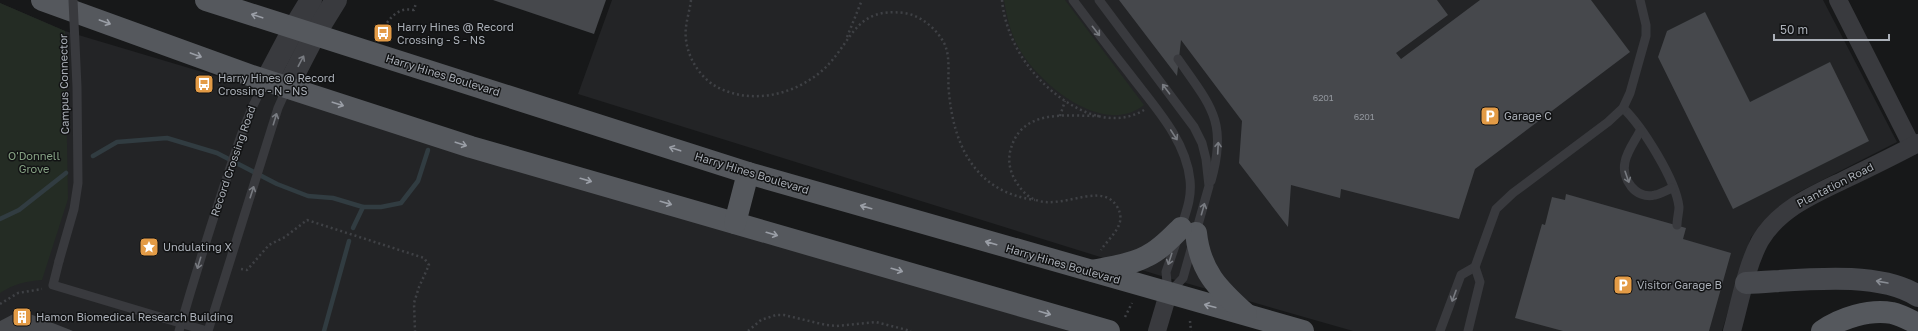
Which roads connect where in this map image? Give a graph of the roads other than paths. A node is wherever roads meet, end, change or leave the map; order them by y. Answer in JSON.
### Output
{"nodes":[{"id":1,"x":42,"y":0,"type":"edge"},
{"id":2,"x":73,"y":0,"type":"edge"},
{"id":3,"x":311,"y":0,"type":"edge"},
{"id":4,"x":336,"y":0,"type":"edge"},
{"id":5,"x":1072,"y":0,"type":"edge"},
{"id":6,"x":1099,"y":0,"type":"edge"},
{"id":7,"x":1640,"y":0,"type":"edge"},
{"id":8,"x":1838,"y":0,"type":"edge"},
{"id":9,"x":210,"y":1,"type":"edge"},
{"id":10,"x":294,"y":28,"type":"junction"},
{"id":11,"x":315,"y":34,"type":"junction"},
{"id":12,"x":1178,"y":59,"type":"dead end"},
{"id":13,"x":266,"y":81,"type":"junction"},
{"id":14,"x":287,"y":88,"type":"junction"},
{"id":15,"x":1623,"y":108,"type":"junction"},
{"id":16,"x":1640,"y":131,"type":"junction"},
{"id":17,"x":1915,"y":145,"type":"edge"},
{"id":18,"x":748,"y":173,"type":"junction"},
{"id":19,"x":1210,"y":186,"type":"junction"},
{"id":20,"x":1672,"y":188,"type":"junction"},
{"id":21,"x":735,"y":223,"type":"junction"},
{"id":22,"x":1677,"y":225,"type":"dead end"},
{"id":23,"x":1188,"y":230,"type":"junction"},
{"id":24,"x":1094,"y":264,"type":"junction"},
{"id":25,"x":1475,"y":267,"type":"junction"},
{"id":26,"x":1746,"y":283,"type":"junction"},
{"id":27,"x":1168,"y":294,"type":"junction"},
{"id":28,"x":1918,"y":296,"type":"edge"},
{"id":29,"x":1248,"y":316,"type":"junction"},
{"id":30,"x":1117,"y":324,"type":"edge"},
{"id":31,"x":1918,"y":324,"type":"edge"},
{"id":32,"x":180,"y":327,"type":"edge"},
{"id":33,"x":208,"y":331,"type":"edge"},
{"id":34,"x":1157,"y":331,"type":"edge"},
{"id":35,"x":1303,"y":331,"type":"edge"},
{"id":36,"x":1440,"y":331,"type":"edge"},
{"id":37,"x":1468,"y":331,"type":"edge"},
{"id":38,"x":1732,"y":331,"type":"edge"},
{"id":39,"x":1822,"y":331,"type":"edge"}],
"edges":[{"from":1,"to":13,"type":"main road","one_way":true},
{"from":2,"to":32,"type":"lane","name":"Campus Connector","bridge":true},
{"from":3,"to":10,"type":"street","name":"Record Crossing Road"},
{"from":4,"to":11,"type":"street"},
{"from":5,"to":23,"type":"lane","one_way":true},
{"from":19,"to":6,"type":"lane","one_way":true},
{"from":7,"to":15,"type":"lane"},
{"from":8,"to":17,"type":"street"},
{"from":10,"to":9,"type":"main road","name":"Harry Hines Boulevard","one_way":true},
{"from":10,"to":11,"type":"main road","name":"Harry Hines Boulevard"},
{"from":10,"to":13,"type":"street","name":"Record Crossing Road"},
{"from":14,"to":11,"type":"street","one_way":true},
{"from":18,"to":11,"type":"main road","name":"Harry Hines Boulevard","one_way":true},
{"from":19,"to":12,"type":"lane","one_way":true},
{"from":13,"to":14,"type":"main road"},
{"from":13,"to":32,"type":"lane","name":"Record Crossing Road","one_way":true},
{"from":14,"to":21,"type":"main road","one_way":true},
{"from":33,"to":14,"type":"lane","one_way":true},
{"from":15,"to":16,"type":"lane"},
{"from":15,"to":25,"type":"lane"},
{"from":16,"to":20,"type":"lane"},
{"from":16,"to":20,"type":"lane","one_way":true},
{"from":17,"to":26,"type":"street","name":"Plantation Road"},
{"from":18,"to":21,"type":"main road"},
{"from":24,"to":18,"type":"main road","name":"Harry Hines Boulevard","one_way":true},
{"from":23,"to":19,"type":"lane","one_way":true},
{"from":20,"to":22,"type":"lane"},
{"from":21,"to":30,"type":"main road","one_way":true},
{"from":23,"to":24,"type":"main road"},
{"from":23,"to":27,"type":"lane","one_way":true},
{"from":23,"to":27,"type":"lane"},
{"from":23,"to":29,"type":"main road"},
{"from":24,"to":27,"type":"main road","name":"Harry Hines Boulevard"},
{"from":25,"to":36,"type":"lane","one_way":true},
{"from":25,"to":37,"type":"lane"},
{"from":28,"to":26,"type":"main road","one_way":true},
{"from":26,"to":38,"type":"street","name":"Plantation Road"},
{"from":29,"to":27,"type":"main road","name":"Harry Hines Boulevard","one_way":true},
{"from":27,"to":34,"type":"street"},
{"from":29,"to":35,"type":"main road","name":"Harry Hines Boulevard"},
{"from":31,"to":39,"type":"main road"},
{"from":32,"to":33,"type":"lane"}]}
